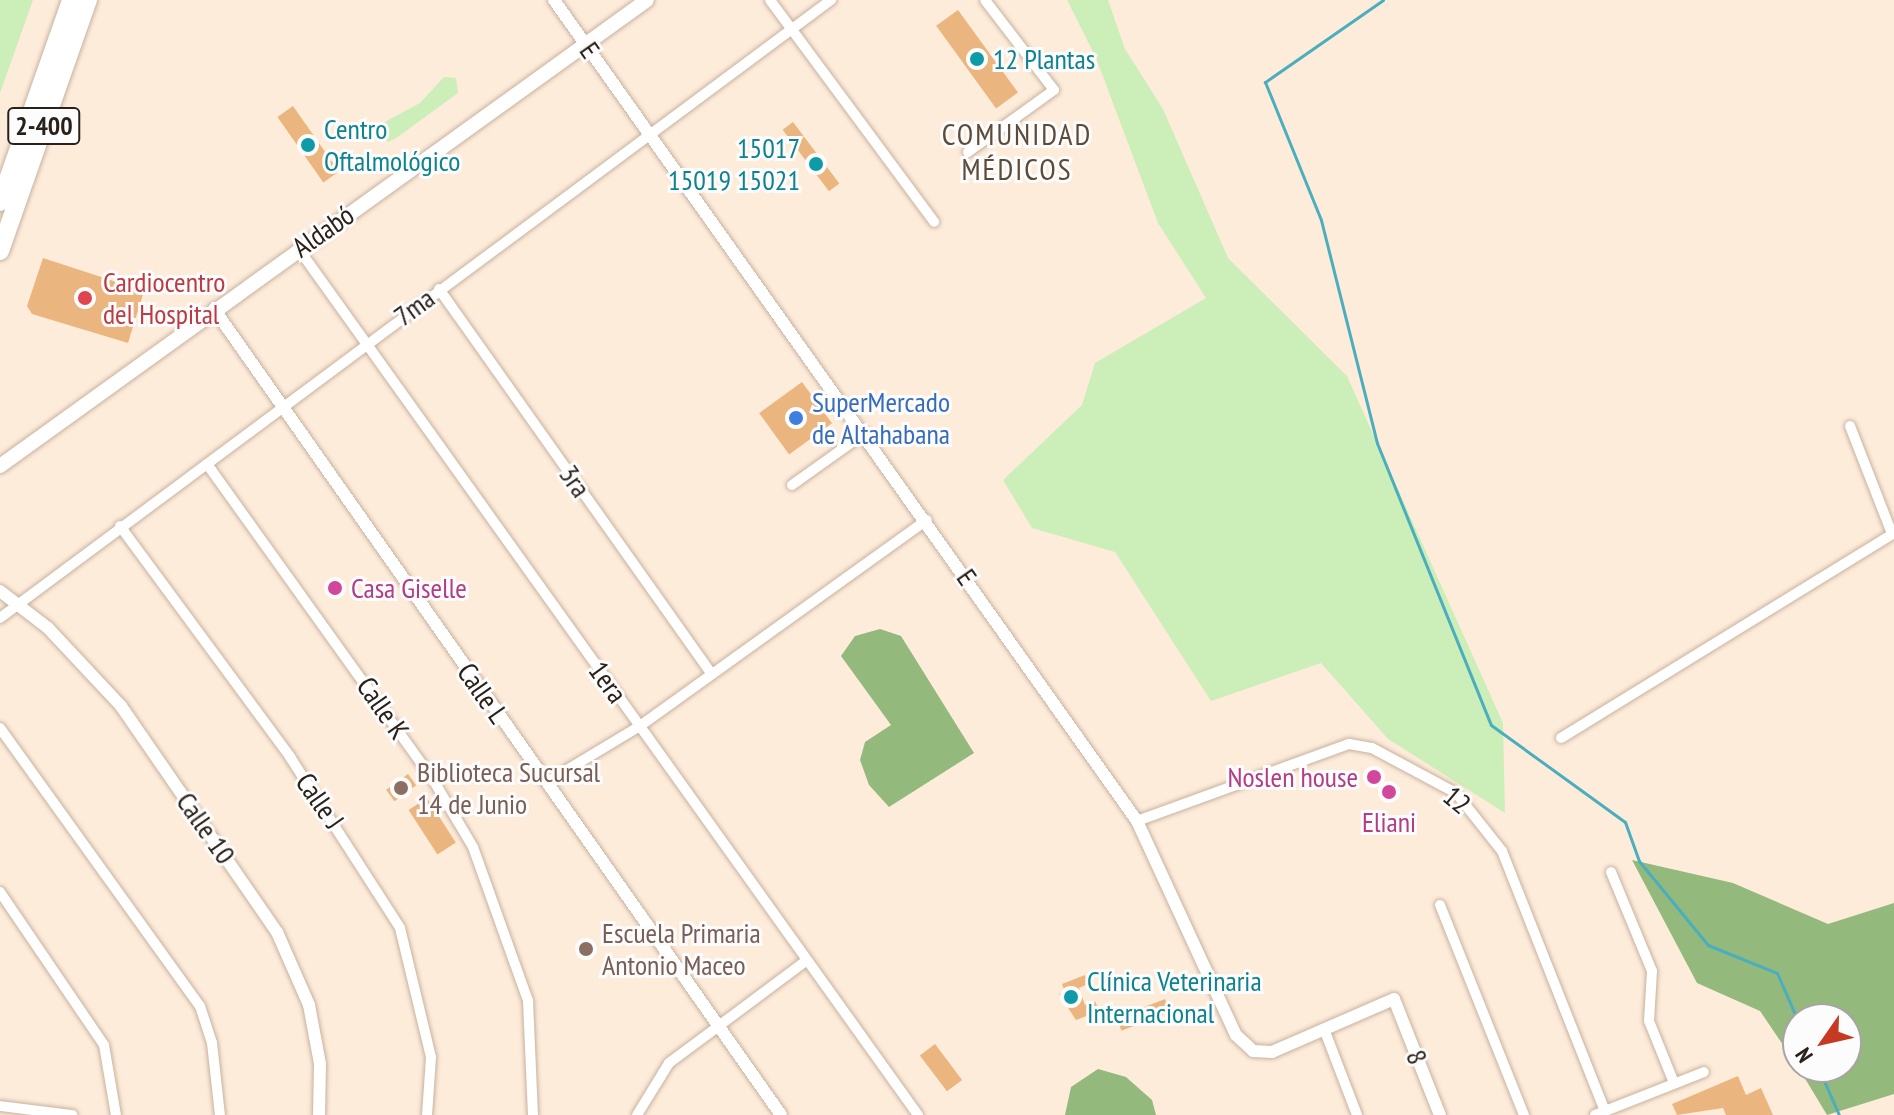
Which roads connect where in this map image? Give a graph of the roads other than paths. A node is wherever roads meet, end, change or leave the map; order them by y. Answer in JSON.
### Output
{"nodes":[{"id":1,"x":71,"y":0,"type":"edge"},
{"id":2,"x":88,"y":0,"type":"edge"},
{"id":3,"x":554,"y":0,"type":"edge"},
{"id":4,"x":647,"y":0,"type":"edge"},
{"id":5,"x":770,"y":0,"type":"edge"},
{"id":6,"x":831,"y":0,"type":"edge"},
{"id":7,"x":985,"y":0,"type":"edge"},
{"id":8,"x":790,"y":28,"type":"junction"},
{"id":9,"x":587,"y":46,"type":"junction"},
{"id":10,"x":650,"y":134,"type":"junction"},
{"id":11,"x":968,"y":152,"type":"dead end"},
{"id":12,"x":0,"y":202,"type":"edge"},
{"id":13,"x":934,"y":222,"type":"dead end"},
{"id":14,"x":298,"y":248,"type":"junction"},
{"id":15,"x":0,"y":251,"type":"edge"},
{"id":16,"x":439,"y":289,"type":"junction"},
{"id":17,"x":214,"y":309,"type":"junction"},
{"id":18,"x":365,"y":342,"type":"junction"},
{"id":19,"x":281,"y":407,"type":"junction"},
{"id":20,"x":1850,"y":426,"type":"dead end"},
{"id":21,"x":865,"y":433,"type":"junction"},
{"id":22,"x":207,"y":464,"type":"junction"},
{"id":23,"x":0,"y":466,"type":"edge"},
{"id":24,"x":792,"y":485,"type":"dead end"},
{"id":25,"x":927,"y":520,"type":"junction"},
{"id":26,"x":120,"y":526,"type":"junction"},
{"id":27,"x":1893,"y":534,"type":"edge"},
{"id":28,"x":0,"y":591,"type":"edge"},
{"id":29,"x":16,"y":603,"type":"junction"},
{"id":30,"x":0,"y":618,"type":"edge"},
{"id":31,"x":711,"y":673,"type":"junction"},
{"id":32,"x":640,"y":726,"type":"junction"},
{"id":33,"x":0,"y":728,"type":"edge"},
{"id":34,"x":1561,"y":738,"type":"dead end"},
{"id":35,"x":547,"y":782,"type":"junction"},
{"id":36,"x":1137,"y":821,"type":"junction"},
{"id":37,"x":1611,"y":872,"type":"dead end"},
{"id":38,"x":0,"y":892,"type":"edge"},
{"id":39,"x":1440,"y":905,"type":"dead end"},
{"id":40,"x":806,"y":961,"type":"junction"},
{"id":41,"x":1394,"y":999,"type":"joint"},
{"id":42,"x":717,"y":1026,"type":"junction"},
{"id":43,"x":1324,"y":1029,"type":"junction"},
{"id":44,"x":1704,"y":1072,"type":"dead end"},
{"id":45,"x":1674,"y":1083,"type":"junction"},
{"id":46,"x":0,"y":1106,"type":"edge"},
{"id":47,"x":1600,"y":1113,"type":"edge"},
{"id":48,"x":72,"y":1115,"type":"edge"},
{"id":49,"x":116,"y":1115,"type":"edge"},
{"id":50,"x":220,"y":1115,"type":"edge"},
{"id":51,"x":319,"y":1115,"type":"edge"},
{"id":52,"x":427,"y":1115,"type":"edge"},
{"id":53,"x":533,"y":1115,"type":"edge"},
{"id":54,"x":637,"y":1115,"type":"edge"},
{"id":55,"x":781,"y":1115,"type":"edge"},
{"id":56,"x":918,"y":1115,"type":"edge"},
{"id":57,"x":1357,"y":1115,"type":"edge"},
{"id":58,"x":1440,"y":1115,"type":"edge"},
{"id":59,"x":1524,"y":1115,"type":"edge"}],
"edges":[{"from":1,"to":12,"type":"highway","number":"2-400"},
{"from":2,"to":15,"type":"highway","number":"2-400"},
{"from":3,"to":9,"type":"street","name":"E"},
{"from":4,"to":9,"type":"main road","name":"Aldabó"},
{"from":5,"to":8,"type":"street"},
{"from":6,"to":8,"type":"street","name":"7ma"},
{"from":7,"to":11,"type":"street"},
{"from":8,"to":10,"type":"street","name":"7ma"},
{"from":8,"to":13,"type":"street"},
{"from":9,"to":10,"type":"street","name":"E"},
{"from":9,"to":14,"type":"main road","name":"Aldabó"},
{"from":10,"to":16,"type":"street","name":"7ma"},
{"from":10,"to":21,"type":"street","name":"E"},
{"from":14,"to":17,"type":"main road","name":"Aldabó"},
{"from":14,"to":18,"type":"street","name":"1era"},
{"from":16,"to":18,"type":"street","name":"7ma"},
{"from":16,"to":31,"type":"street","name":"3ra"},
{"from":17,"to":19,"type":"street","name":"Calle L"},
{"from":17,"to":23,"type":"main road","name":"Aldabó"},
{"from":18,"to":19,"type":"street","name":"7ma"},
{"from":18,"to":32,"type":"street","name":"1era"},
{"from":19,"to":22,"type":"street","name":"7ma"},
{"from":19,"to":35,"type":"street","name":"Calle L"},
{"from":20,"to":27,"type":"street"},
{"from":21,"to":24,"type":"street"},
{"from":21,"to":25,"type":"street","name":"E"},
{"from":22,"to":26,"type":"street","name":"7ma"},
{"from":22,"to":53,"type":"street","name":"Calle K"},
{"from":25,"to":31,"type":"street"},
{"from":25,"to":36,"type":"street","name":"E"},
{"from":26,"to":29,"type":"street","name":"7ma"},
{"from":26,"to":52,"type":"street","name":"Calle J"},
{"from":27,"to":34,"type":"street"},
{"from":28,"to":29,"type":"street","name":"Calle 10"},
{"from":29,"to":30,"type":"street","name":"7ma"},
{"from":29,"to":51,"type":"street","name":"Calle 10"},
{"from":31,"to":32,"type":"street"},
{"from":32,"to":35,"type":"street"},
{"from":32,"to":40,"type":"street","name":"1era"},
{"from":33,"to":50,"type":"street"},
{"from":35,"to":42,"type":"street","name":"Calle L"},
{"from":36,"to":43,"type":"street","name":"E"},
{"from":36,"to":47,"type":"street","name":"12"},
{"from":37,"to":45,"type":"street"},
{"from":38,"to":49,"type":"street"},
{"from":39,"to":59,"type":"street"},
{"from":40,"to":42,"type":"street"},
{"from":40,"to":56,"type":"street","name":"1era"},
{"from":41,"to":43,"type":"street","name":"E"},
{"from":41,"to":58,"type":"street","name":"8"},
{"from":42,"to":54,"type":"street"},
{"from":42,"to":55,"type":"street","name":"Calle L"},
{"from":43,"to":57,"type":"street"},
{"from":44,"to":45,"type":"street"},
{"from":45,"to":47,"type":"street"},
{"from":46,"to":48,"type":"street"}]}
